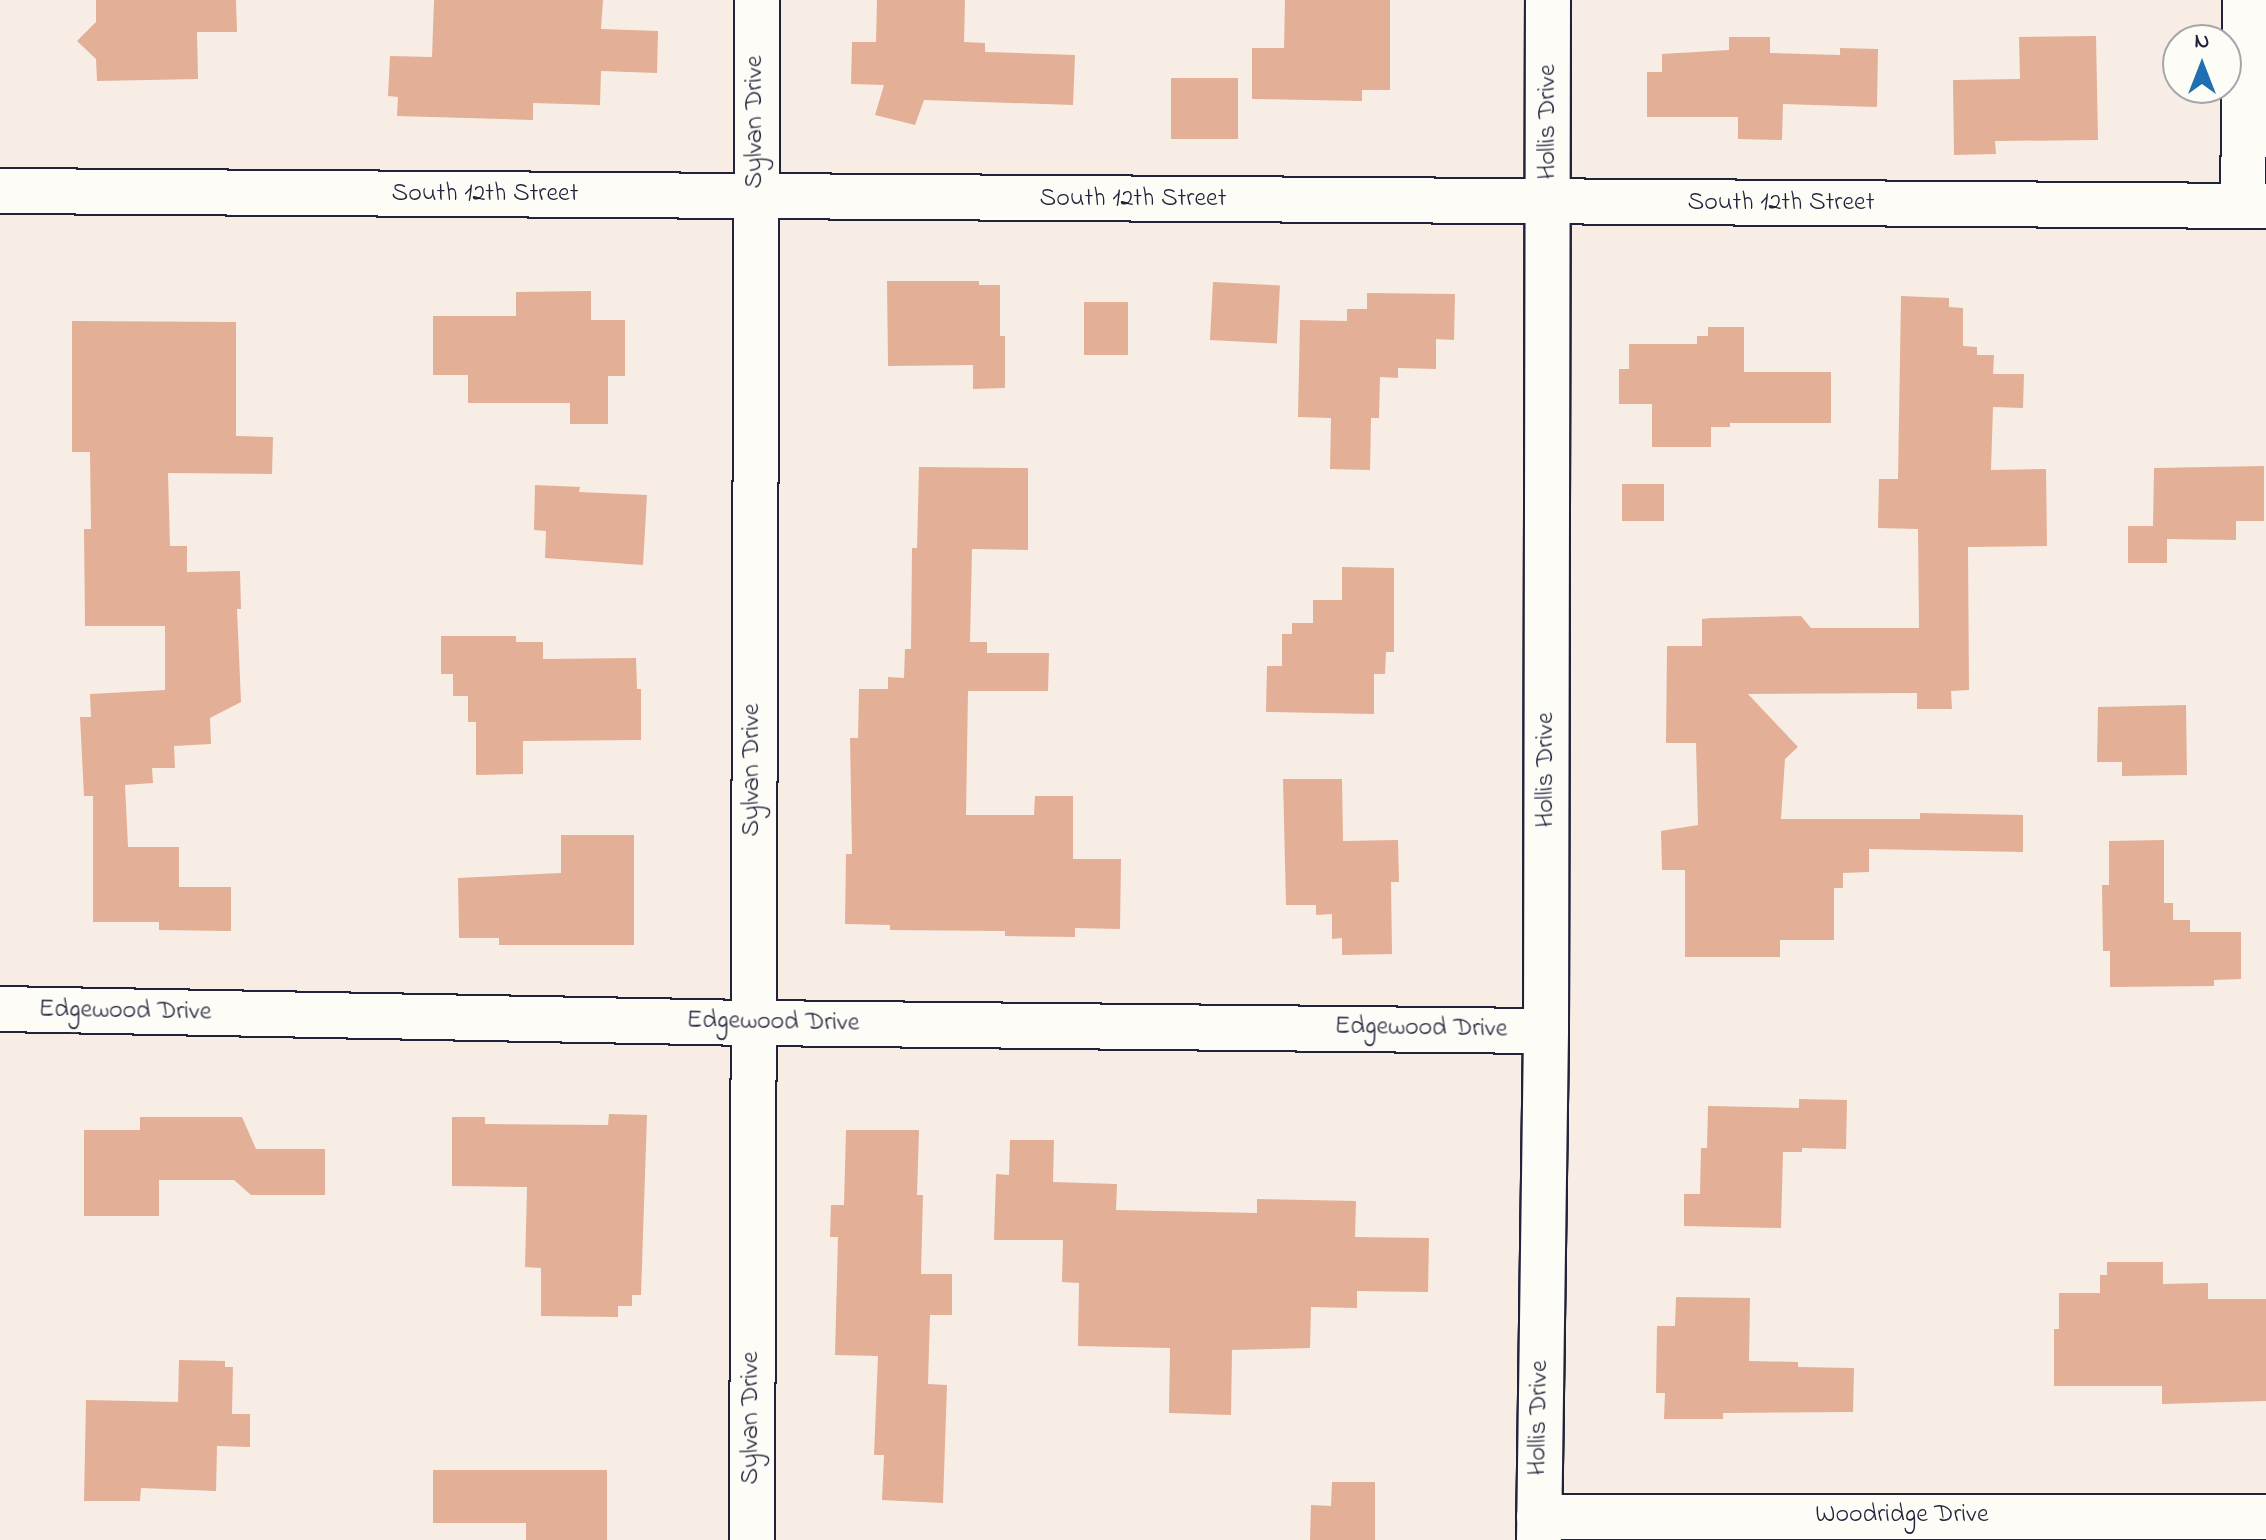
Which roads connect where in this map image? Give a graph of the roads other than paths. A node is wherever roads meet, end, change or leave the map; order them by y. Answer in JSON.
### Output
{"nodes":[{"id":1,"x":757,"y":0,"type":"edge"},
{"id":2,"x":1548,"y":0,"type":"edge"},
{"id":3,"x":2245,"y":0,"type":"edge"},
{"id":4,"x":0,"y":191,"type":"edge"},
{"id":5,"x":756,"y":197,"type":"junction"},
{"id":6,"x":1549,"y":204,"type":"junction"},
{"id":7,"x":2255,"y":206,"type":"edge"},
{"id":8,"x":0,"y":1009,"type":"edge"},
{"id":9,"x":753,"y":1023,"type":"junction"},
{"id":10,"x":1546,"y":1031,"type":"junction"},
{"id":11,"x":2266,"y":1517,"type":"edge"},
{"id":12,"x":1539,"y":1528,"type":"edge"},
{"id":13,"x":2216,"y":1528,"type":"edge"},
{"id":14,"x":752,"y":1540,"type":"edge"}],
"edges":[{"from":1,"to":5,"type":"street","name":"Sylvan Drive"},
{"from":2,"to":6,"type":"street","name":"Hollis Drive"},
{"from":3,"to":7,"type":"street"},
{"from":4,"to":5,"type":"street","name":"South 12th Street"},
{"from":5,"to":6,"type":"street","name":"South 12th Street"},
{"from":5,"to":9,"type":"street","name":"Sylvan Drive"},
{"from":6,"to":7,"type":"street","name":"South 12th Street"},
{"from":6,"to":10,"type":"street","name":"Hollis Drive"},
{"from":8,"to":9,"type":"street","name":"Edgewood Drive"},
{"from":9,"to":10,"type":"street","name":"Edgewood Drive"},
{"from":9,"to":14,"type":"street","name":"Sylvan Drive"},
{"from":10,"to":12,"type":"street","name":"Hollis Drive"},
{"from":11,"to":13,"type":"street","name":"Woodridge Drive"},
{"from":12,"to":13,"type":"street","name":"Woodridge Drive"}]}
